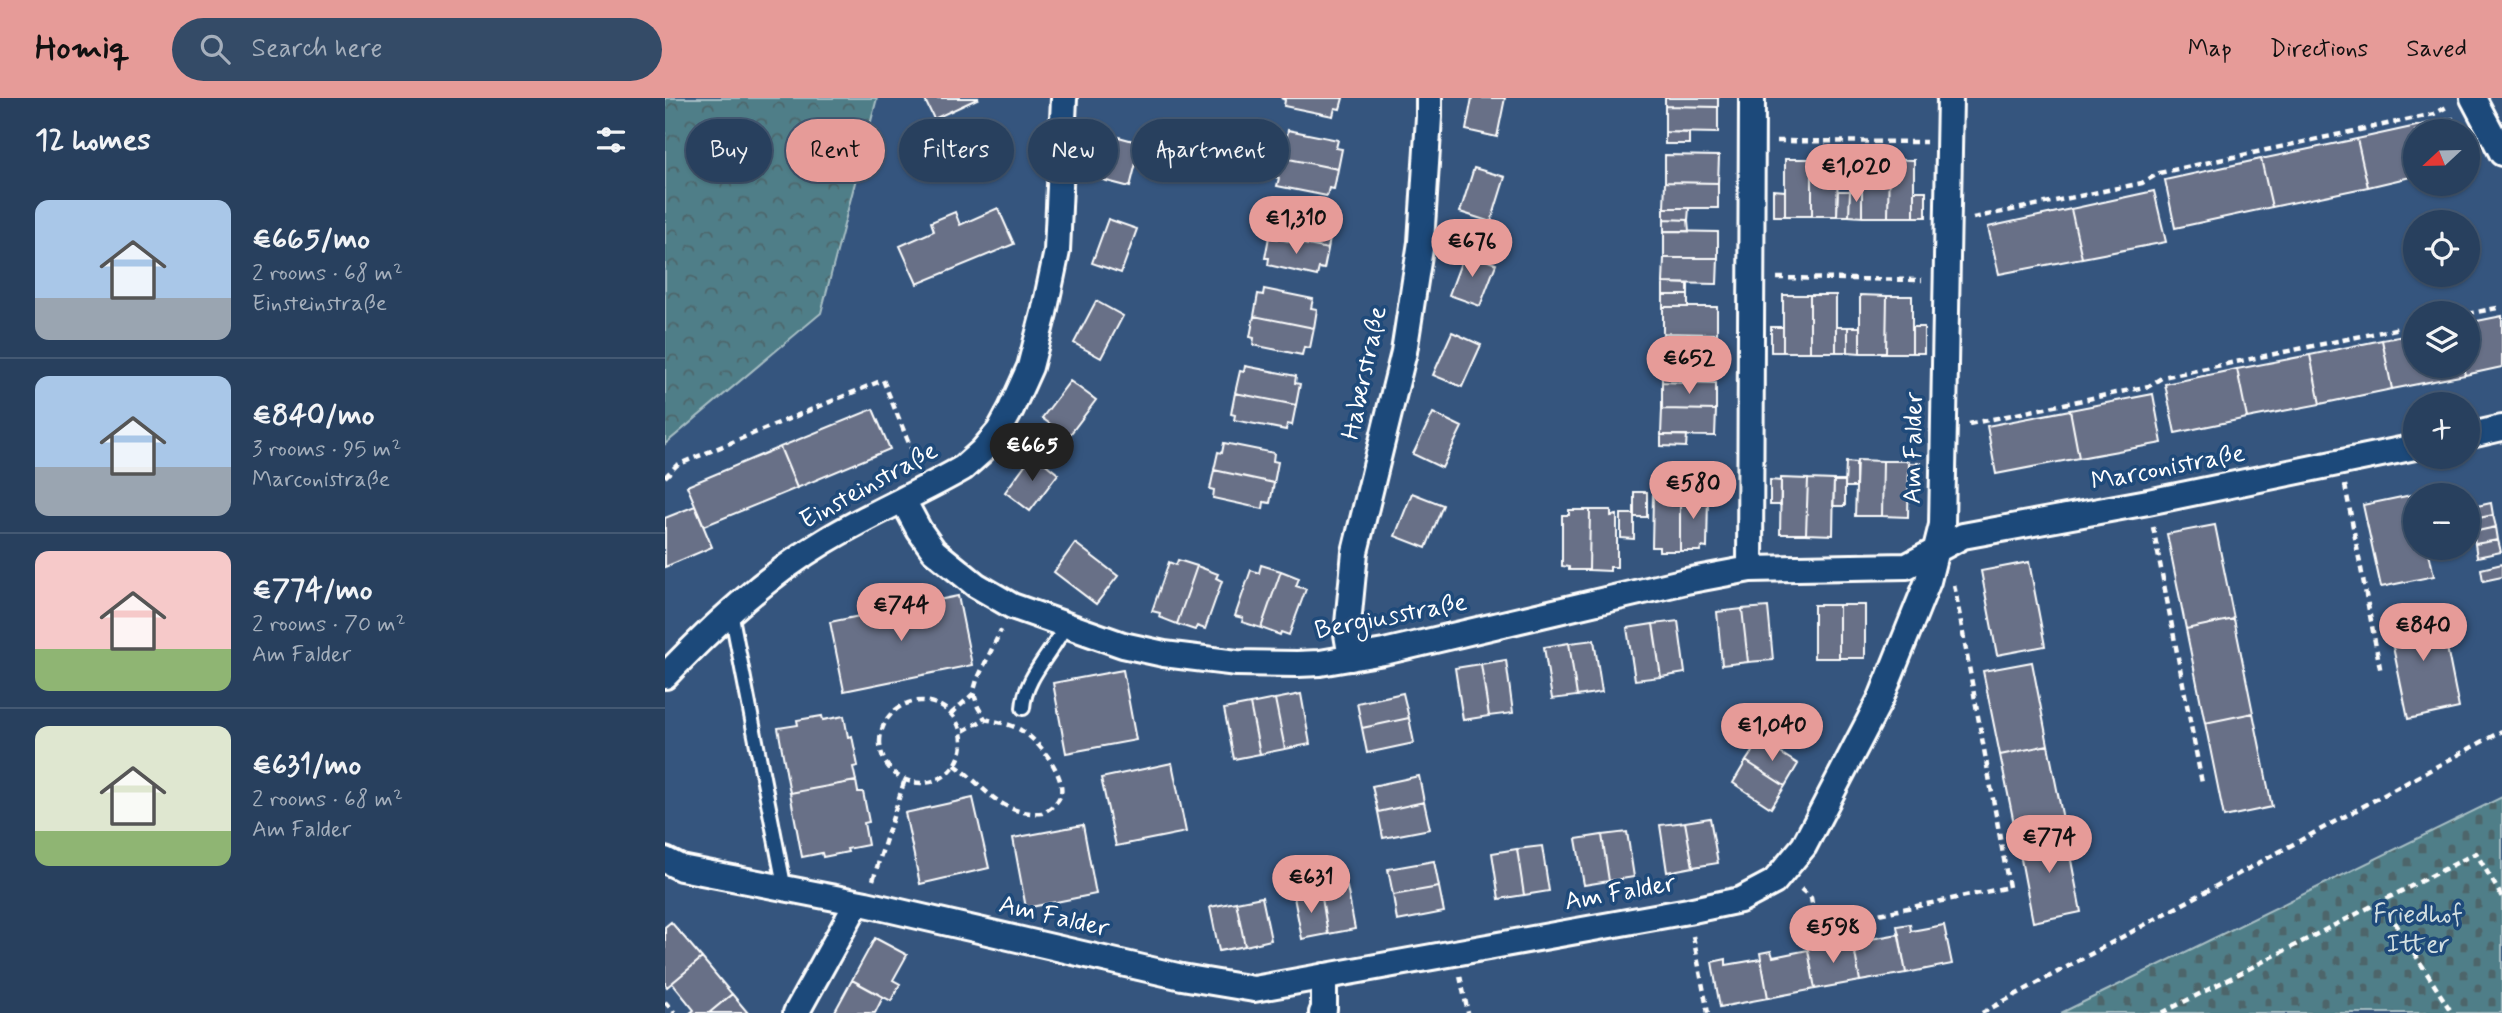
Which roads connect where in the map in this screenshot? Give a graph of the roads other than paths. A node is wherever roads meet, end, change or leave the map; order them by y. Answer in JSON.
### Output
{"nodes":[{"id":1,"x":1064,"y":98,"type":"edge"},
{"id":2,"x":1429,"y":98,"type":"edge"},
{"id":3,"x":1752,"y":98,"type":"edge"},
{"id":4,"x":1950,"y":98,"type":"edge"},
{"id":5,"x":2463,"y":101,"type":"edge"},
{"id":6,"x":2502,"y":153,"type":"edge"},
{"id":7,"x":2502,"y":428,"type":"edge"},
{"id":8,"x":2480,"y":433,"type":"edge"},
{"id":9,"x":2403,"y":450,"type":"edge"},
{"id":10,"x":903,"y":500,"type":"junction"},
{"id":11,"x":1933,"y":562,"type":"junction"},
{"id":12,"x":1750,"y":569,"type":"junction"},
{"id":13,"x":731,"y":611,"type":"junction"},
{"id":14,"x":1066,"y":624,"type":"junction"},
{"id":15,"x":1351,"y":659,"type":"junction"},
{"id":16,"x":665,"y":676,"type":"edge"},
{"id":17,"x":1023,"y":708,"type":"dead end"},
{"id":18,"x":665,"y":860,"type":"edge"},
{"id":19,"x":785,"y":890,"type":"junction"},
{"id":20,"x":861,"y":904,"type":"junction"},
{"id":21,"x":1324,"y":976,"type":"junction"},
{"id":22,"x":796,"y":1013,"type":"edge"},
{"id":23,"x":1322,"y":1013,"type":"edge"}],
"edges":[{"from":1,"to":10,"type":"street","name":"Einsteinstraße"},
{"from":2,"to":15,"type":"street","name":"Haberstraße"},
{"from":3,"to":12,"type":"street"},
{"from":4,"to":11,"type":"street","name":"Am Falder"},
{"from":5,"to":6,"type":"street"},
{"from":7,"to":8,"type":"street"},
{"from":9,"to":11,"type":"street","name":"Marconistraße"},
{"from":10,"to":13,"type":"street","name":"Einsteinstraße"},
{"from":10,"to":14,"type":"street","name":"Bergiusstraße"},
{"from":11,"to":12,"type":"street","name":"Bergiusstraße"},
{"from":11,"to":21,"type":"street","name":"Am Falder"},
{"from":12,"to":15,"type":"street","name":"Bergiusstraße"},
{"from":13,"to":16,"type":"street","name":"Einsteinstraße"},
{"from":13,"to":19,"type":"lane"},
{"from":14,"to":15,"type":"street","name":"Bergiusstraße"},
{"from":14,"to":17,"type":"lane"},
{"from":18,"to":19,"type":"street","name":"Am Falder"},
{"from":19,"to":20,"type":"street","name":"Am Falder"},
{"from":20,"to":21,"type":"street","name":"Am Falder"},
{"from":20,"to":22,"type":"street"},
{"from":21,"to":23,"type":"street"}]}
